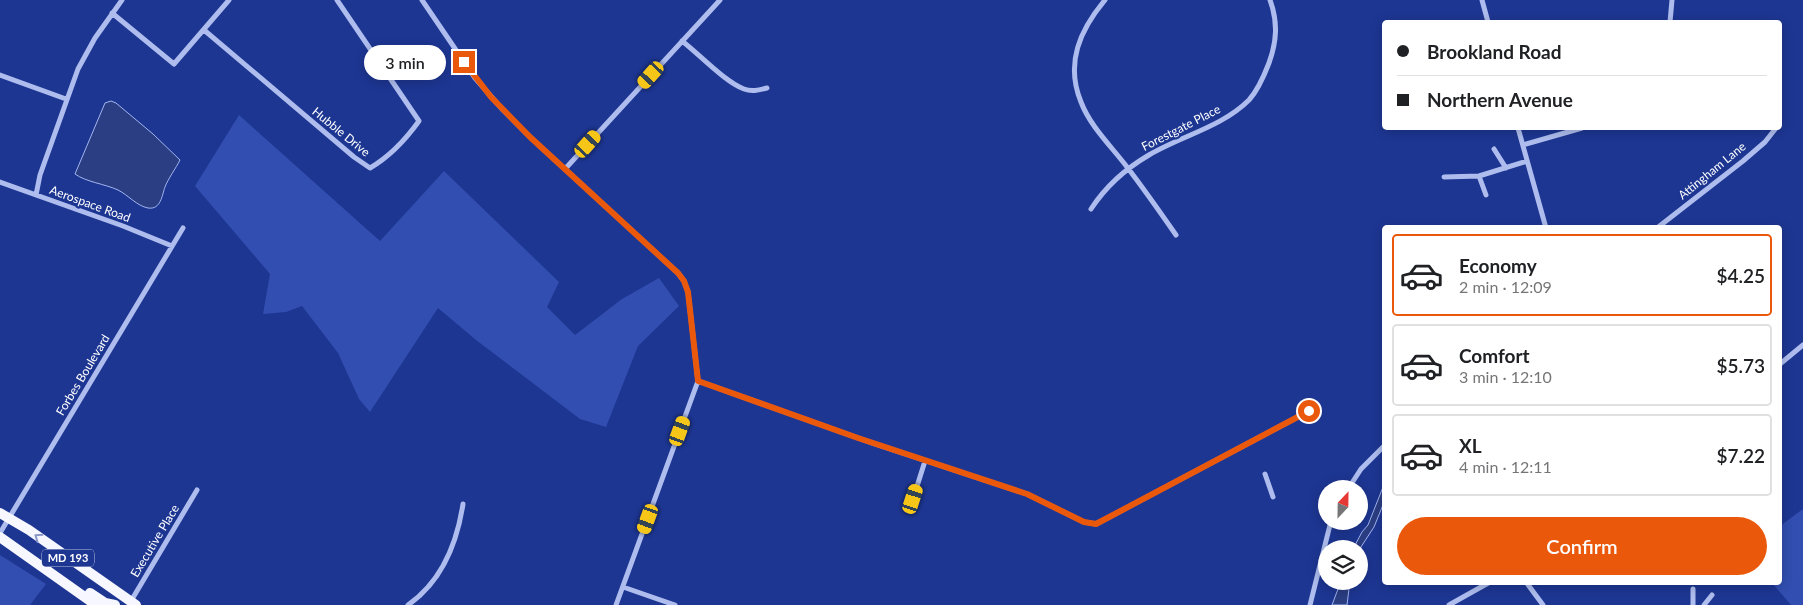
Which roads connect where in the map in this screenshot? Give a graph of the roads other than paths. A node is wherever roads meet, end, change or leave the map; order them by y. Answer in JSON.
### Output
{"nodes":[{"id":1,"x":122,"y":0,"type":"edge"},
{"id":2,"x":229,"y":0,"type":"edge"},
{"id":3,"x":337,"y":0,"type":"edge"},
{"id":4,"x":422,"y":0,"type":"edge"},
{"id":5,"x":720,"y":0,"type":"edge"},
{"id":6,"x":1105,"y":0,"type":"edge"},
{"id":7,"x":1270,"y":0,"type":"edge"},
{"id":8,"x":1482,"y":0,"type":"edge"},
{"id":9,"x":1672,"y":0,"type":"edge"},
{"id":10,"x":112,"y":13,"type":"junction"},
{"id":11,"x":1487,"y":20,"type":"edge"},
{"id":12,"x":1670,"y":20,"type":"edge"},
{"id":13,"x":204,"y":30,"type":"junction"},
{"id":14,"x":682,"y":40,"type":"junction"},
{"id":15,"x":0,"y":75,"type":"edge"},
{"id":16,"x":767,"y":88,"type":"dead end"},
{"id":17,"x":66,"y":99,"type":"junction"},
{"id":18,"x":1519,"y":130,"type":"edge"},
{"id":19,"x":1575,"y":130,"type":"edge"},
{"id":20,"x":1774,"y":130,"type":"edge"},
{"id":21,"x":1523,"y":145,"type":"junction"},
{"id":22,"x":1494,"y":149,"type":"dead end"},
{"id":23,"x":1527,"y":161,"type":"junction"},
{"id":24,"x":1128,"y":168,"type":"junction"},
{"id":25,"x":1506,"y":168,"type":"junction"},
{"id":26,"x":565,"y":169,"type":"junction"},
{"id":27,"x":1479,"y":176,"type":"junction"},
{"id":28,"x":1444,"y":177,"type":"dead end"},
{"id":29,"x":0,"y":182,"type":"edge"},
{"id":30,"x":36,"y":195,"type":"junction"},
{"id":31,"x":1486,"y":195,"type":"dead end"},
{"id":32,"x":1091,"y":209,"type":"dead end"},
{"id":33,"x":1545,"y":225,"type":"edge"},
{"id":34,"x":1661,"y":225,"type":"edge"},
{"id":35,"x":183,"y":228,"type":"dead end"},
{"id":36,"x":1176,"y":235,"type":"dead end"},
{"id":37,"x":172,"y":246,"type":"junction"},
{"id":38,"x":1803,"y":345,"type":"edge"},
{"id":39,"x":1782,"y":362,"type":"edge"},
{"id":40,"x":698,"y":381,"type":"junction"},
{"id":41,"x":1309,"y":411,"type":"dead end"},
{"id":42,"x":1382,"y":448,"type":"edge"},
{"id":43,"x":925,"y":461,"type":"junction"},
{"id":44,"x":1265,"y":474,"type":"dead end"},
{"id":45,"x":1354,"y":480,"type":"edge"},
{"id":46,"x":197,"y":490,"type":"dead end"},
{"id":47,"x":1273,"y":497,"type":"dead end"},
{"id":48,"x":913,"y":499,"type":"dead end"},
{"id":49,"x":463,"y":504,"type":"dead end"},
{"id":50,"x":4,"y":515,"type":"edge"},
{"id":51,"x":1329,"y":530,"type":"edge"},
{"id":52,"x":0,"y":535,"type":"edge"},
{"id":53,"x":24,"y":553,"type":"junction"},
{"id":54,"x":1485,"y":585,"type":"edge"},
{"id":55,"x":1528,"y":585,"type":"edge"},
{"id":56,"x":623,"y":587,"type":"junction"},
{"id":57,"x":1694,"y":589,"type":"dead end"},
{"id":58,"x":1712,"y":595,"type":"dead end"},
{"id":59,"x":130,"y":604,"type":"edge"},
{"id":60,"x":96,"y":605,"type":"edge"},
{"id":61,"x":115,"y":605,"type":"edge"},
{"id":62,"x":408,"y":605,"type":"edge"},
{"id":63,"x":616,"y":605,"type":"edge"},
{"id":64,"x":675,"y":605,"type":"edge"},
{"id":65,"x":1310,"y":605,"type":"edge"},
{"id":66,"x":1449,"y":605,"type":"edge"},
{"id":67,"x":1543,"y":605,"type":"edge"},
{"id":68,"x":1693,"y":605,"type":"edge"},
{"id":69,"x":1704,"y":605,"type":"edge"}],
"edges":[{"from":1,"to":10,"type":"street"},
{"from":2,"to":13,"type":"street"},
{"from":3,"to":13,"type":"street","name":"Hubble Drive"},
{"from":4,"to":26,"type":"street"},
{"from":5,"to":14,"type":"street"},
{"from":6,"to":24,"type":"street"},
{"from":7,"to":24,"type":"street","name":"Forestgate Place"},
{"from":8,"to":11,"type":"street"},
{"from":9,"to":12,"type":"street"},
{"from":10,"to":13,"type":"street"},
{"from":10,"to":17,"type":"street"},
{"from":14,"to":16,"type":"street"},
{"from":14,"to":26,"type":"street"},
{"from":15,"to":17,"type":"street"},
{"from":17,"to":30,"type":"street"},
{"from":18,"to":21,"type":"street"},
{"from":19,"to":21,"type":"street"},
{"from":20,"to":34,"type":"street","name":"Attingham Lane"},
{"from":21,"to":23,"type":"street"},
{"from":22,"to":25,"type":"street"},
{"from":23,"to":25,"type":"street"},
{"from":23,"to":33,"type":"street"},
{"from":24,"to":32,"type":"street","name":"Forestgate Place"},
{"from":24,"to":36,"type":"street"},
{"from":25,"to":27,"type":"street"},
{"from":26,"to":40,"type":"street"},
{"from":27,"to":28,"type":"street"},
{"from":27,"to":31,"type":"street"},
{"from":29,"to":30,"type":"street","name":"Aerospace Road"},
{"from":30,"to":37,"type":"street","name":"Aerospace Road"},
{"from":35,"to":37,"type":"street","name":"Forbes Boulevard"},
{"from":37,"to":50,"type":"street","name":"Forbes Boulevard"},
{"from":38,"to":39,"type":"street"},
{"from":40,"to":43,"type":"street"},
{"from":40,"to":56,"type":"street"},
{"from":41,"to":43,"type":"street"},
{"from":42,"to":45,"type":"street"},
{"from":43,"to":48,"type":"street"},
{"from":44,"to":47,"type":"street"},
{"from":46,"to":59,"type":"street","name":"Executive Place"},
{"from":49,"to":62,"type":"street"},
{"from":50,"to":52,"type":"street","name":"Forbes Boulevard"},
{"from":59,"to":50,"type":"main road","number":"MD 193","one_way":true},
{"from":51,"to":65,"type":"street"},
{"from":52,"to":53,"type":"main road","number":"MD 193"},
{"from":53,"to":60,"type":"main road","number":"MD 193"},
{"from":53,"to":61,"type":"main road"},
{"from":54,"to":66,"type":"street"},
{"from":55,"to":67,"type":"street"},
{"from":56,"to":63,"type":"street"},
{"from":56,"to":64,"type":"street"},
{"from":57,"to":68,"type":"street"},
{"from":58,"to":69,"type":"street"}]}
